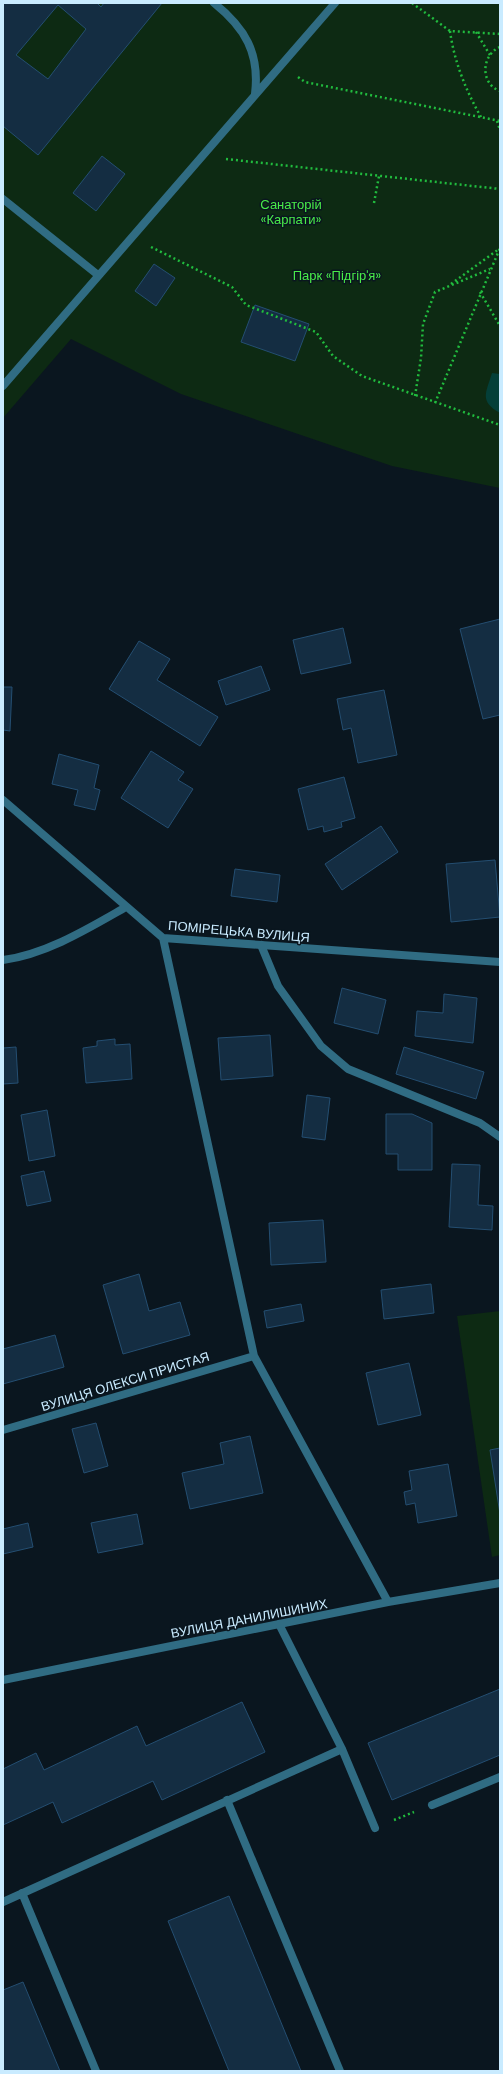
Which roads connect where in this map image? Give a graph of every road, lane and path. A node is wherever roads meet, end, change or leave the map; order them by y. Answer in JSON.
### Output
{"nodes":[{"id":1,"x":214,"y":3,"type":"edge"},
{"id":2,"x":335,"y":3,"type":"edge"},
{"id":3,"x":412,"y":3,"type":"edge"},
{"id":4,"x":450,"y":31,"type":"junction"},
{"id":5,"x":475,"y":32,"type":"junction"},
{"id":6,"x":500,"y":34,"type":"edge"},
{"id":7,"x":500,"y":48,"type":"edge"},
{"id":8,"x":490,"y":55,"type":"junction"},
{"id":9,"x":278,"y":67,"type":"junction"},
{"id":10,"x":500,"y":91,"type":"edge"},
{"id":11,"x":255,"y":94,"type":"junction"},
{"id":12,"x":481,"y":117,"type":"junction"},
{"id":13,"x":498,"y":121,"type":"edge"},
{"id":14,"x":500,"y":130,"type":"edge"},
{"id":15,"x":200,"y":157,"type":"junction"},
{"id":16,"x":379,"y":176,"type":"junction"},
{"id":17,"x":500,"y":189,"type":"edge"},
{"id":18,"x":3,"y":199,"type":"edge"},
{"id":19,"x":374,"y":203,"type":"dead end"},
{"id":20,"x":132,"y":237,"type":"junction"},
{"id":21,"x":500,"y":249,"type":"edge"},
{"id":22,"x":490,"y":269,"type":"junction"},
{"id":23,"x":98,"y":275,"type":"junction"},
{"id":24,"x":448,"y":286,"type":"junction"},
{"id":25,"x":480,"y":292,"type":"junction"},
{"id":26,"x":500,"y":326,"type":"edge"},
{"id":27,"x":3,"y":386,"type":"edge"},
{"id":28,"x":415,"y":396,"type":"junction"},
{"id":29,"x":435,"y":403,"type":"junction"},
{"id":30,"x":500,"y":425,"type":"edge"},
{"id":31,"x":3,"y":800,"type":"edge"},
{"id":32,"x":126,"y":906,"type":"junction"},
{"id":33,"x":163,"y":938,"type":"junction"},
{"id":34,"x":261,"y":945,"type":"junction"},
{"id":35,"x":3,"y":960,"type":"edge"},
{"id":36,"x":500,"y":962,"type":"edge"},
{"id":37,"x":500,"y":1136,"type":"edge"},
{"id":38,"x":254,"y":1356,"type":"junction"},
{"id":39,"x":3,"y":1430,"type":"edge"},
{"id":40,"x":500,"y":1583,"type":"edge"},
{"id":41,"x":388,"y":1602,"type":"junction"},
{"id":42,"x":280,"y":1624,"type":"junction"},
{"id":43,"x":3,"y":1680,"type":"edge"},
{"id":44,"x":342,"y":1749,"type":"junction"},
{"id":45,"x":500,"y":1777,"type":"edge"},
{"id":46,"x":227,"y":1800,"type":"junction"},
{"id":47,"x":432,"y":1805,"type":"joint"},
{"id":48,"x":375,"y":1828,"type":"joint"},
{"id":49,"x":22,"y":1893,"type":"junction"},
{"id":50,"x":3,"y":1902,"type":"edge"},
{"id":51,"x":96,"y":2071,"type":"edge"},
{"id":52,"x":340,"y":2071,"type":"edge"}],
"edges":[{"from":1,"to":11,"type":"street"},
{"from":2,"to":9,"type":"street"},
{"from":3,"to":4,"type":"path"},
{"from":4,"to":5,"type":"path"},
{"from":4,"to":12,"type":"path"},
{"from":5,"to":6,"type":"path"},
{"from":5,"to":8,"type":"path"},
{"from":7,"to":8,"type":"path"},
{"from":8,"to":10,"type":"path"},
{"from":9,"to":11,"type":"street"},
{"from":9,"to":12,"type":"path"},
{"from":11,"to":15,"type":"street"},
{"from":12,"to":13,"type":"path"},
{"from":13,"to":14,"type":"path"},
{"from":15,"to":16,"type":"path"},
{"from":15,"to":20,"type":"street"},
{"from":16,"to":17,"type":"path"},
{"from":16,"to":19,"type":"path"},
{"from":18,"to":23,"type":"street"},
{"from":20,"to":23,"type":"street"},
{"from":20,"to":28,"type":"path"},
{"from":21,"to":22,"type":"path"},
{"from":21,"to":24,"type":"path"},
{"from":22,"to":24,"type":"path"},
{"from":22,"to":25,"type":"path"},
{"from":23,"to":27,"type":"street"},
{"from":24,"to":28,"type":"path"},
{"from":25,"to":26,"type":"path"},
{"from":25,"to":29,"type":"path"},
{"from":28,"to":29,"type":"path"},
{"from":29,"to":30,"type":"path"},
{"from":31,"to":32,"type":"street","name":"ПОМІРЕЦЬКА ВУЛИЦЯ"},
{"from":32,"to":33,"type":"street","name":"ПОМІРЕЦЬКА ВУЛИЦЯ"},
{"from":32,"to":35,"type":"street"},
{"from":33,"to":34,"type":"street","name":"ПОМІРЕЦЬКА ВУЛИЦЯ"},
{"from":33,"to":38,"type":"street"},
{"from":34,"to":36,"type":"street","name":"ПОМІРЕЦЬКА ВУЛИЦЯ"},
{"from":34,"to":37,"type":"street"},
{"from":38,"to":39,"type":"street","name":"ВУЛИЦЯ ОЛЕКСИ ПРИСТАЯ"},
{"from":38,"to":41,"type":"street"},
{"from":40,"to":41,"type":"street","name":"ВУЛИЦЯ ДАНИЛИШИНИХ"},
{"from":41,"to":42,"type":"street","name":"ВУЛИЦЯ ДАНИЛИШИНИХ"},
{"from":42,"to":43,"type":"street","name":"ВУЛИЦЯ ДАНИЛИШИНИХ"},
{"from":42,"to":44,"type":"street"},
{"from":44,"to":46,"type":"street"},
{"from":44,"to":48,"type":"street"},
{"from":45,"to":47,"type":"street"},
{"from":46,"to":49,"type":"street"},
{"from":46,"to":52,"type":"street"},
{"from":47,"to":48,"type":"path"},
{"from":49,"to":50,"type":"street"},
{"from":49,"to":51,"type":"street"}]}
